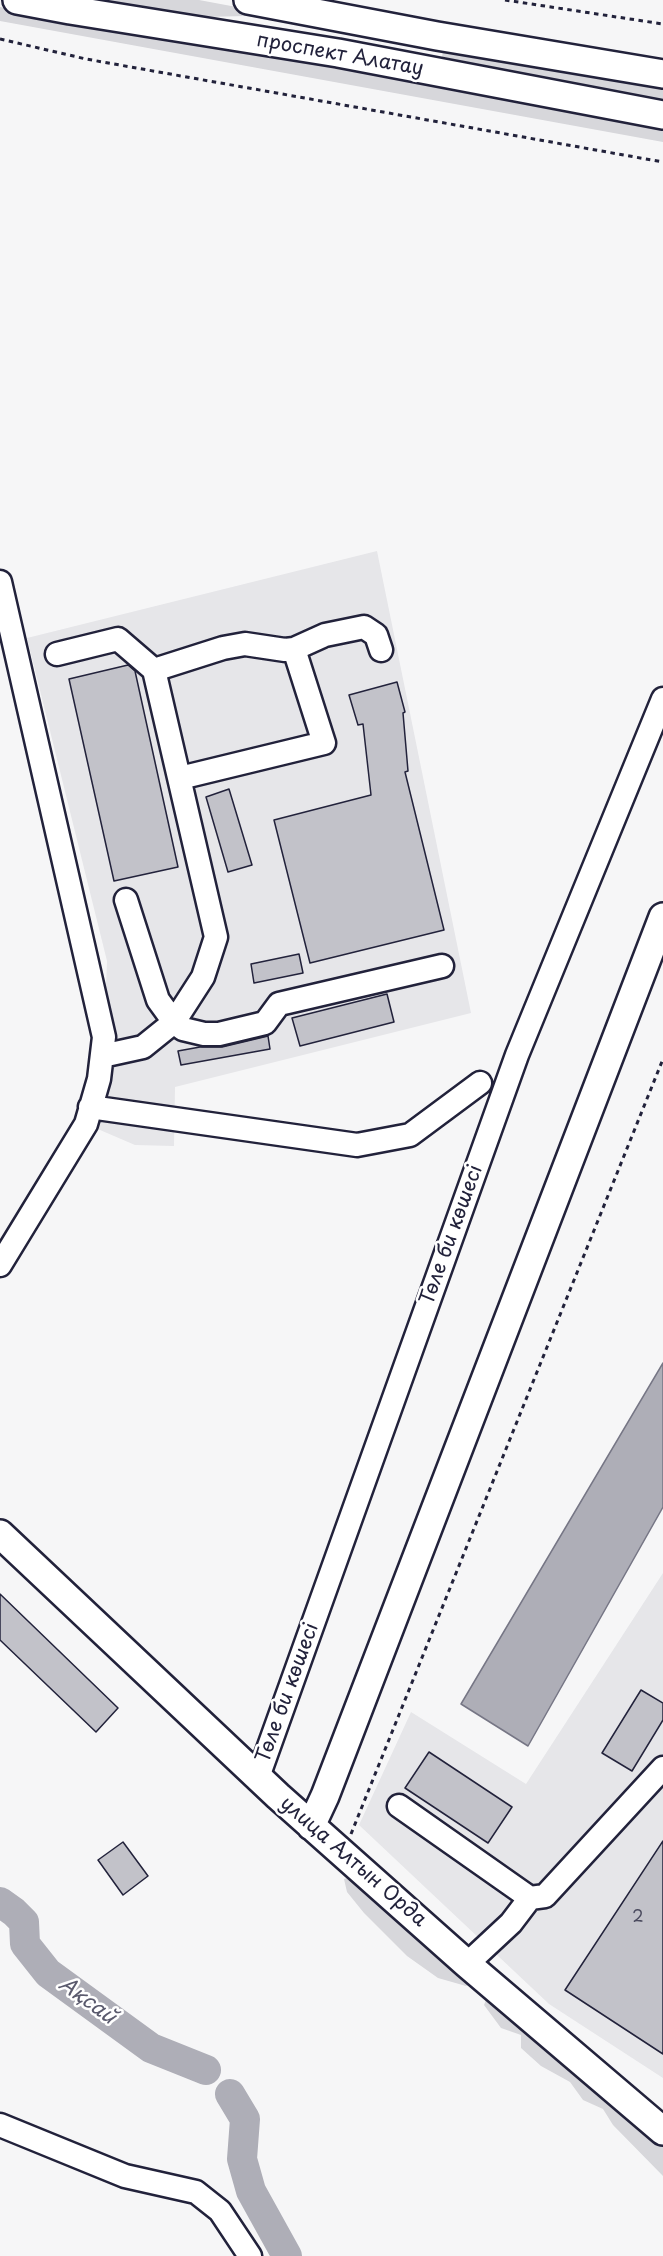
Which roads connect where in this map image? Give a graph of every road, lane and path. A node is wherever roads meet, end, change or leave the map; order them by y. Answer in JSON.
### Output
{"nodes":[{"id":1,"x":17,"y":0,"type":"edge"},
{"id":2,"x":248,"y":0,"type":"edge"},
{"id":3,"x":505,"y":0,"type":"edge"},
{"id":4,"x":663,"y":24,"type":"edge"},
{"id":5,"x":437,"y":36,"type":"junction"},
{"id":6,"x":0,"y":39,"type":"edge"},
{"id":7,"x":429,"y":71,"type":"junction"},
{"id":8,"x":663,"y":74,"type":"edge"},
{"id":9,"x":663,"y":115,"type":"edge"},
{"id":10,"x":663,"y":162,"type":"edge"},
{"id":11,"x":0,"y":582,"type":"edge"},
{"id":12,"x":294,"y":649,"type":"junction"},
{"id":13,"x":381,"y":650,"type":"dead end"},
{"id":14,"x":57,"y":654,"type":"dead end"},
{"id":15,"x":154,"y":670,"type":"junction"},
{"id":16,"x":663,"y":699,"type":"edge"},
{"id":17,"x":180,"y":778,"type":"junction"},
{"id":18,"x":126,"y":900,"type":"dead end"},
{"id":19,"x":663,"y":917,"type":"edge"},
{"id":20,"x":442,"y":966,"type":"dead end"},
{"id":21,"x":174,"y":1022,"type":"junction"},
{"id":22,"x":102,"y":1056,"type":"junction"},
{"id":23,"x":663,"y":1059,"type":"edge"},
{"id":24,"x":480,"y":1083,"type":"dead end"},
{"id":25,"x":90,"y":1107,"type":"junction"},
{"id":26,"x":0,"y":1265,"type":"edge"},
{"id":27,"x":0,"y":1534,"type":"edge"},
{"id":28,"x":663,"y":1768,"type":"edge"},
{"id":29,"x":258,"y":1778,"type":"junction"},
{"id":30,"x":399,"y":1806,"type":"dead end"},
{"id":31,"x":311,"y":1826,"type":"junction"},
{"id":32,"x":343,"y":1854,"type":"junction"},
{"id":33,"x":530,"y":1898,"type":"junction"},
{"id":34,"x":467,"y":1964,"type":"junction"},
{"id":35,"x":0,"y":2125,"type":"edge"},
{"id":36,"x":663,"y":2131,"type":"edge"},
{"id":37,"x":250,"y":2256,"type":"edge"}],
"edges":[{"from":1,"to":7,"type":"main road","name":"проспект Алатау"},
{"from":2,"to":5,"type":"main road","name":"проспект Алатау"},
{"from":3,"to":4,"type":"path"},
{"from":5,"to":7,"type":"main road"},
{"from":5,"to":8,"type":"main road","name":"проспект Алатау"},
{"from":6,"to":10,"type":"path"},
{"from":7,"to":9,"type":"main road","name":"проспект Алатау"},
{"from":11,"to":22,"type":"street"},
{"from":12,"to":13,"type":"street"},
{"from":12,"to":15,"type":"street"},
{"from":12,"to":17,"type":"street"},
{"from":14,"to":15,"type":"street"},
{"from":15,"to":17,"type":"street"},
{"from":16,"to":29,"type":"street","name":"Төле би көшесі"},
{"from":17,"to":21,"type":"street"},
{"from":18,"to":21,"type":"street"},
{"from":19,"to":31,"type":"main road"},
{"from":20,"to":21,"type":"street"},
{"from":21,"to":22,"type":"street"},
{"from":22,"to":25,"type":"street"},
{"from":23,"to":32,"type":"path"},
{"from":24,"to":25,"type":"street"},
{"from":25,"to":26,"type":"street"},
{"from":27,"to":29,"type":"main road","name":"улица Алтын Орда"},
{"from":28,"to":33,"type":"street"},
{"from":29,"to":31,"type":"main road","name":"улица Алтын Орда"},
{"from":30,"to":33,"type":"street"},
{"from":31,"to":32,"type":"main road","name":"улица Алтын Орда"},
{"from":32,"to":34,"type":"main road","name":"улица Алтын Орда"},
{"from":33,"to":34,"type":"street"},
{"from":34,"to":36,"type":"main road","name":"улица Алтын Орда"},
{"from":35,"to":37,"type":"street"}]}
